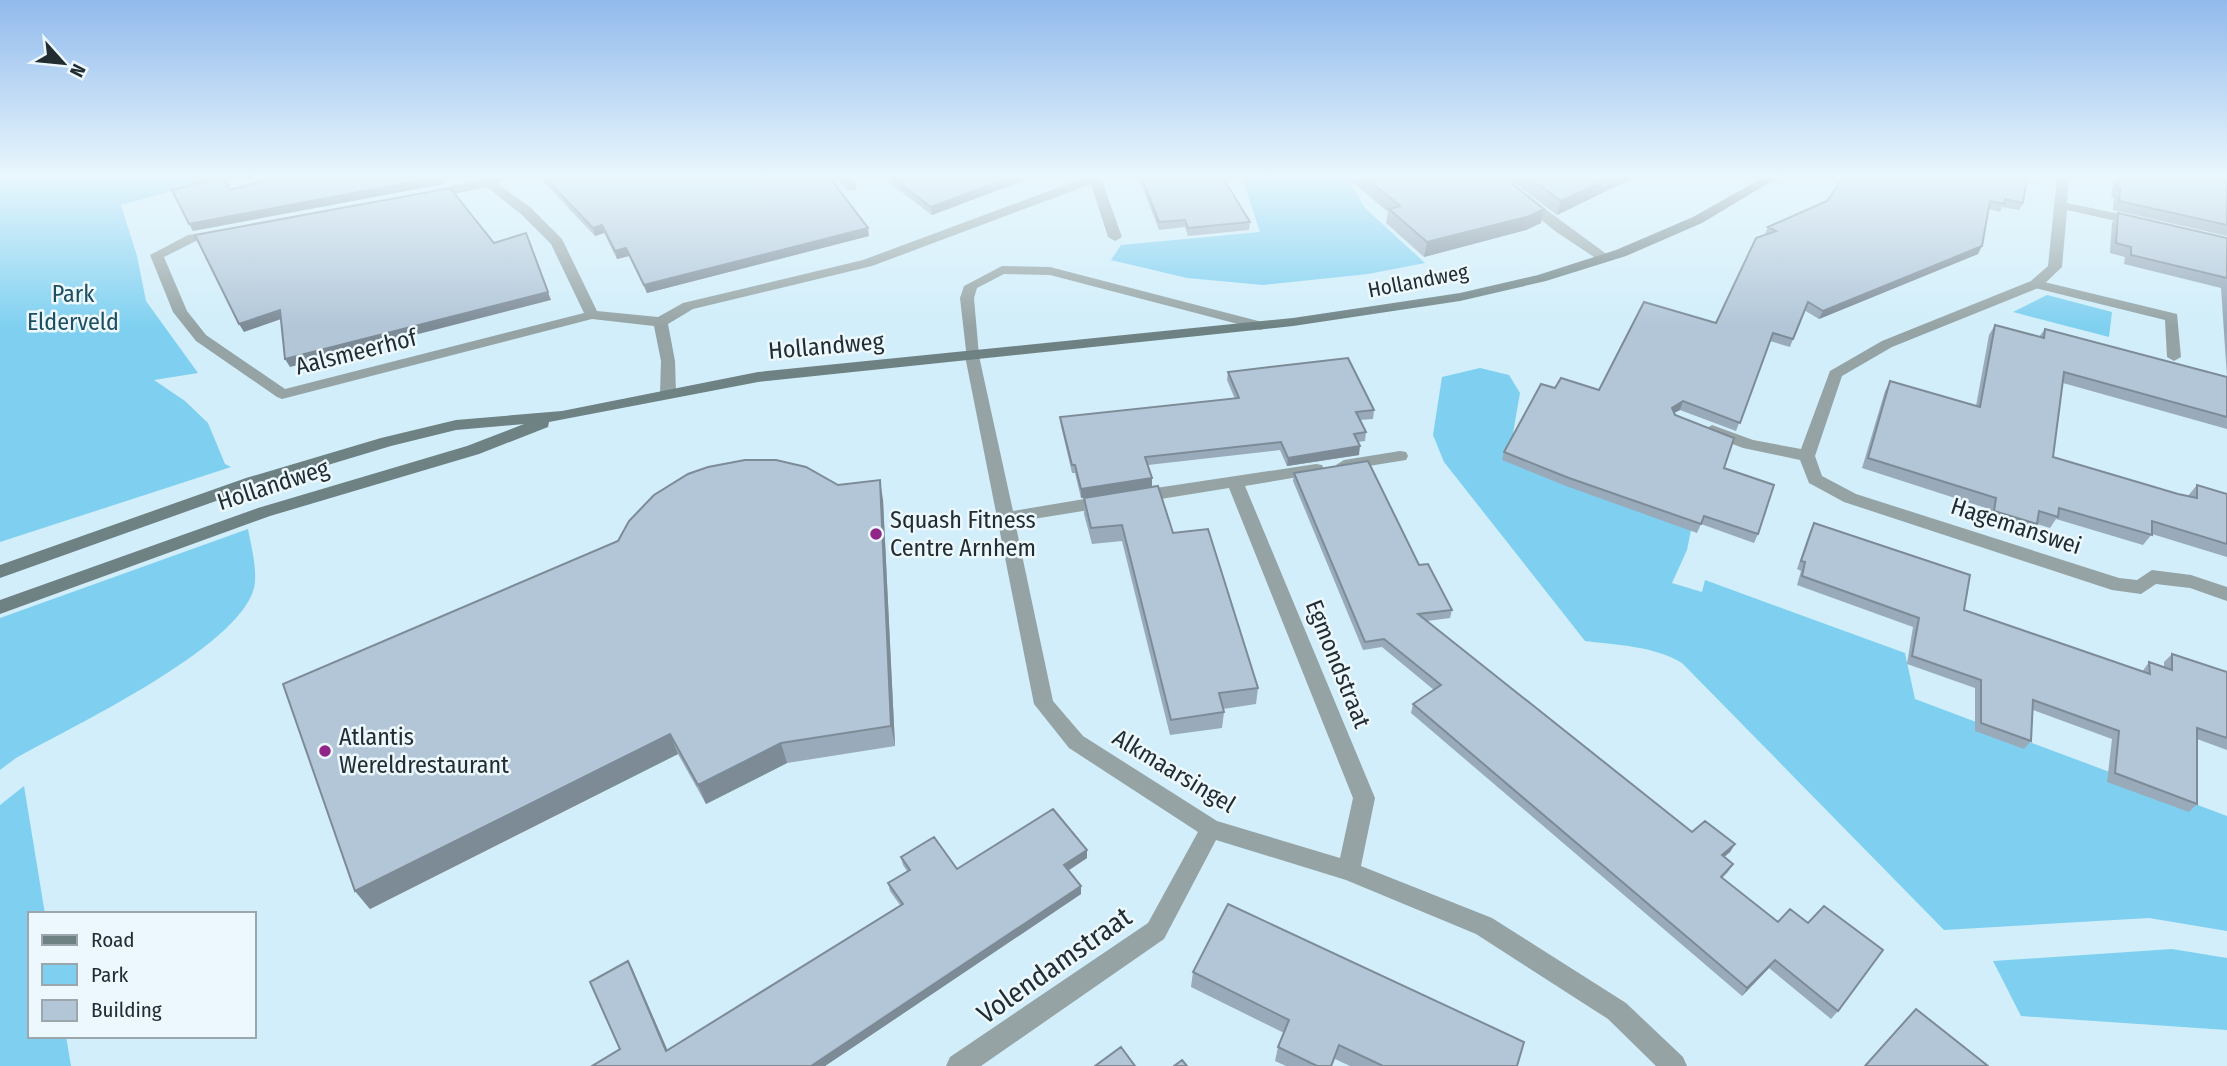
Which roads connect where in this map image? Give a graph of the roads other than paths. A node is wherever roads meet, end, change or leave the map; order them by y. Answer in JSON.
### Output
{"nodes":[{"id":1,"x":542,"y":228,"type":"edge"},
{"id":2,"x":962,"y":228,"type":"edge"},
{"id":3,"x":1112,"y":228,"type":"edge"},
{"id":4,"x":1560,"y":228,"type":"edge"},
{"id":5,"x":1684,"y":228,"type":"edge"},
{"id":6,"x":2058,"y":228,"type":"edge"},
{"id":7,"x":233,"y":231,"type":"edge"},
{"id":8,"x":1115,"y":237,"type":"dead end"},
{"id":9,"x":1605,"y":258,"type":"junction"},
{"id":10,"x":2036,"y":284,"type":"junction"},
{"id":11,"x":592,"y":315,"type":"junction"},
{"id":12,"x":660,"y":322,"type":"junction"},
{"id":13,"x":1261,"y":326,"type":"junction"},
{"id":14,"x":972,"y":356,"type":"junction"},
{"id":15,"x":2174,"y":356,"type":"dead end"},
{"id":16,"x":668,"y":393,"type":"junction"},
{"id":17,"x":562,"y":416,"type":"junction"},
{"id":18,"x":1691,"y":421,"type":"edge"},
{"id":19,"x":1400,"y":456,"type":"dead end"},
{"id":20,"x":1807,"y":456,"type":"junction"},
{"id":21,"x":1235,"y":482,"type":"junction"},
{"id":22,"x":1005,"y":518,"type":"junction"},
{"id":23,"x":0,"y":572,"type":"edge"},
{"id":24,"x":2227,"y":594,"type":"edge"},
{"id":25,"x":0,"y":607,"type":"edge"},
{"id":26,"x":1211,"y":829,"type":"junction"},
{"id":27,"x":1349,"y":871,"type":"junction"},
{"id":28,"x":959,"y":1066,"type":"edge"},
{"id":29,"x":1674,"y":1066,"type":"edge"}],
"edges":[{"from":1,"to":11,"type":"street"},
{"from":2,"to":12,"type":"street"},
{"from":3,"to":8,"type":"street"},
{"from":4,"to":9,"type":"street"},
{"from":5,"to":9,"type":"street","name":"Hollandweg"},
{"from":6,"to":10,"type":"street"},
{"from":7,"to":11,"type":"street","name":"Aalsmeerhof"},
{"from":9,"to":13,"type":"street","name":"Hollandweg"},
{"from":10,"to":15,"type":"street"},
{"from":10,"to":20,"type":"street"},
{"from":11,"to":12,"type":"street","name":"Aalsmeerhof"},
{"from":12,"to":16,"type":"street"},
{"from":13,"to":14,"type":"street","name":"Hollandweg"},
{"from":13,"to":14,"type":"street","name":"Hollandweg"},
{"from":14,"to":16,"type":"street","name":"Hollandweg"},
{"from":14,"to":22,"type":"street","name":"Alkmaarsingel"},
{"from":16,"to":17,"type":"street","name":"Hollandweg"},
{"from":17,"to":23,"type":"street","name":"Hollandweg"},
{"from":17,"to":25,"type":"street","name":"Hollandweg"},
{"from":18,"to":20,"type":"street"},
{"from":19,"to":21,"type":"street"},
{"from":20,"to":24,"type":"street","name":"Hagemanswei"},
{"from":21,"to":22,"type":"street"},
{"from":21,"to":27,"type":"street","name":"Egmondstraat"},
{"from":22,"to":26,"type":"street","name":"Alkmaarsingel"},
{"from":26,"to":27,"type":"street","name":"Alkmaarsingel"},
{"from":26,"to":28,"type":"street","name":"Volendamstraat"},
{"from":27,"to":29,"type":"street","name":"Alkmaarsingel"}]}
